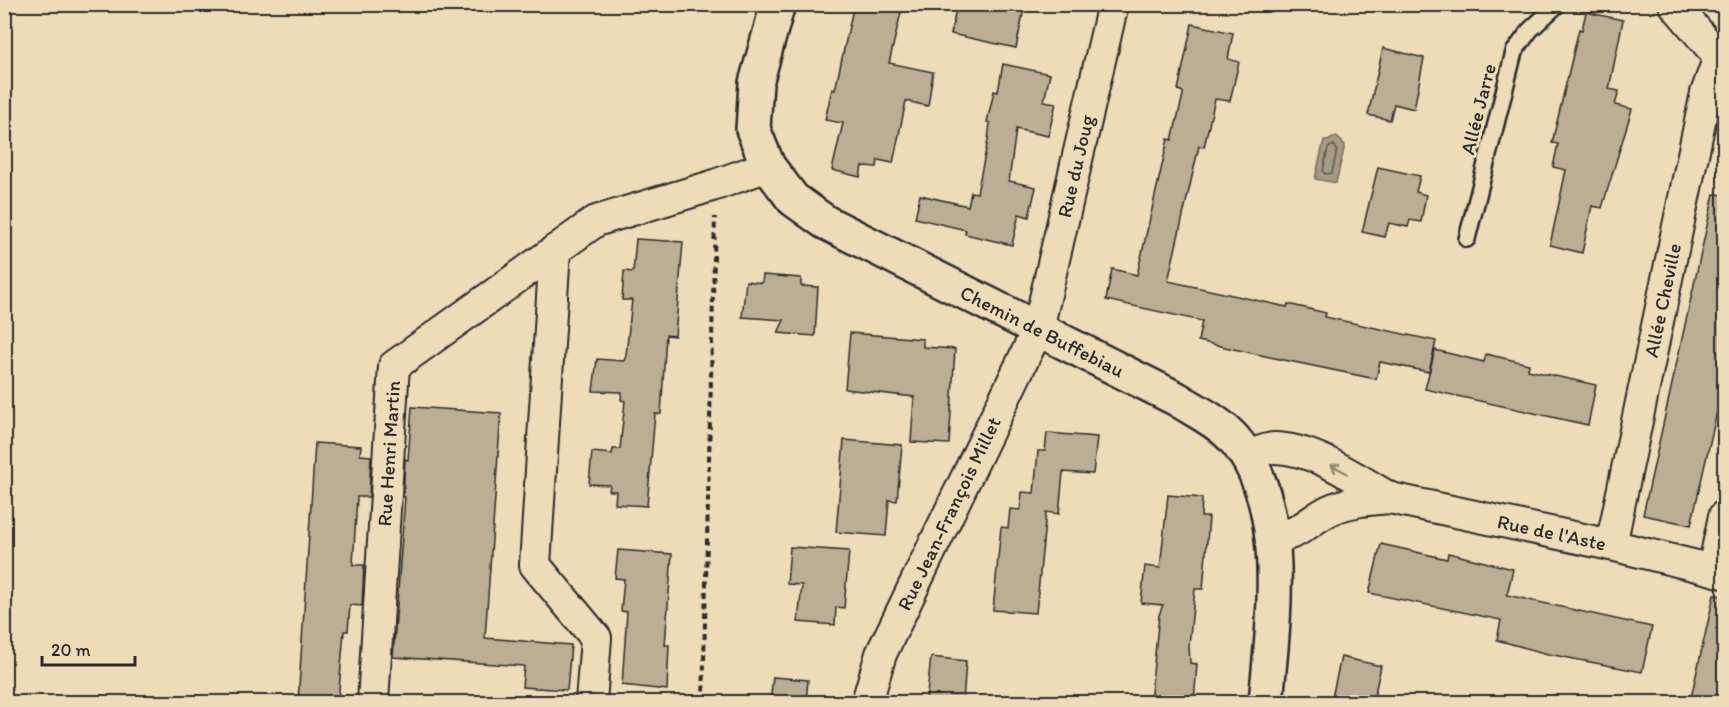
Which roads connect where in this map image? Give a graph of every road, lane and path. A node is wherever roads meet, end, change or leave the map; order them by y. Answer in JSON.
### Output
{"nodes":[{"id":1,"x":778,"y":4,"type":"edge"},
{"id":2,"x":1113,"y":4,"type":"edge"},
{"id":3,"x":1558,"y":4,"type":"edge"},
{"id":4,"x":1674,"y":4,"type":"edge"},
{"id":5,"x":1723,"y":56,"type":"edge"},
{"id":6,"x":768,"y":166,"type":"junction"},
{"id":7,"x":712,"y":186,"type":"junction"},
{"id":8,"x":1467,"y":239,"type":"dead end"},
{"id":9,"x":555,"y":250,"type":"junction"},
{"id":10,"x":1038,"y":329,"type":"junction"},
{"id":11,"x":1247,"y":457,"type":"junction"},
{"id":12,"x":1390,"y":498,"type":"junction"},
{"id":13,"x":1725,"y":516,"type":"edge"},
{"id":14,"x":1272,"y":538,"type":"junction"},
{"id":15,"x":1611,"y":544,"type":"junction"},
{"id":16,"x":1719,"y":571,"type":"edge"},
{"id":17,"x":373,"y":702,"type":"edge"},
{"id":18,"x":591,"y":702,"type":"edge"},
{"id":19,"x":703,"y":702,"type":"edge"},
{"id":20,"x":867,"y":702,"type":"edge"},
{"id":21,"x":1266,"y":702,"type":"edge"}],
"edges":[{"from":1,"to":6,"type":"street","name":"Chemin de Buffebiau"},
{"from":2,"to":10,"type":"street","name":"Rue du Joug"},
{"from":3,"to":8,"type":"lane","name":"Allée Jarre"},
{"from":4,"to":5,"type":"street"},
{"from":5,"to":15,"type":"street","name":"Allée Cheville"},
{"from":6,"to":7,"type":"street","name":"Rue Henri Martin"},
{"from":6,"to":10,"type":"street","name":"Chemin de Buffebiau"},
{"from":7,"to":9,"type":"street","name":"Rue Henri Martin"},
{"from":7,"to":19,"type":"path"},
{"from":9,"to":17,"type":"street","name":"Rue Henri Martin"},
{"from":9,"to":18,"type":"street"},
{"from":10,"to":11,"type":"street","name":"Chemin de Buffebiau"},
{"from":10,"to":20,"type":"street","name":"Rue Jean-François Millet"},
{"from":12,"to":11,"type":"street","name":"Rue de l'Aste","one_way":true},
{"from":11,"to":14,"type":"street","name":"Chemin de Buffebiau"},
{"from":12,"to":14,"type":"street","name":"Rue de l'Aste"},
{"from":12,"to":15,"type":"street","name":"Rue de l'Aste"},
{"from":13,"to":16,"type":"street"},
{"from":14,"to":21,"type":"street","name":"Chemin de Buffebiau"},
{"from":15,"to":16,"type":"street","name":"Rue de l'Aste"}]}
